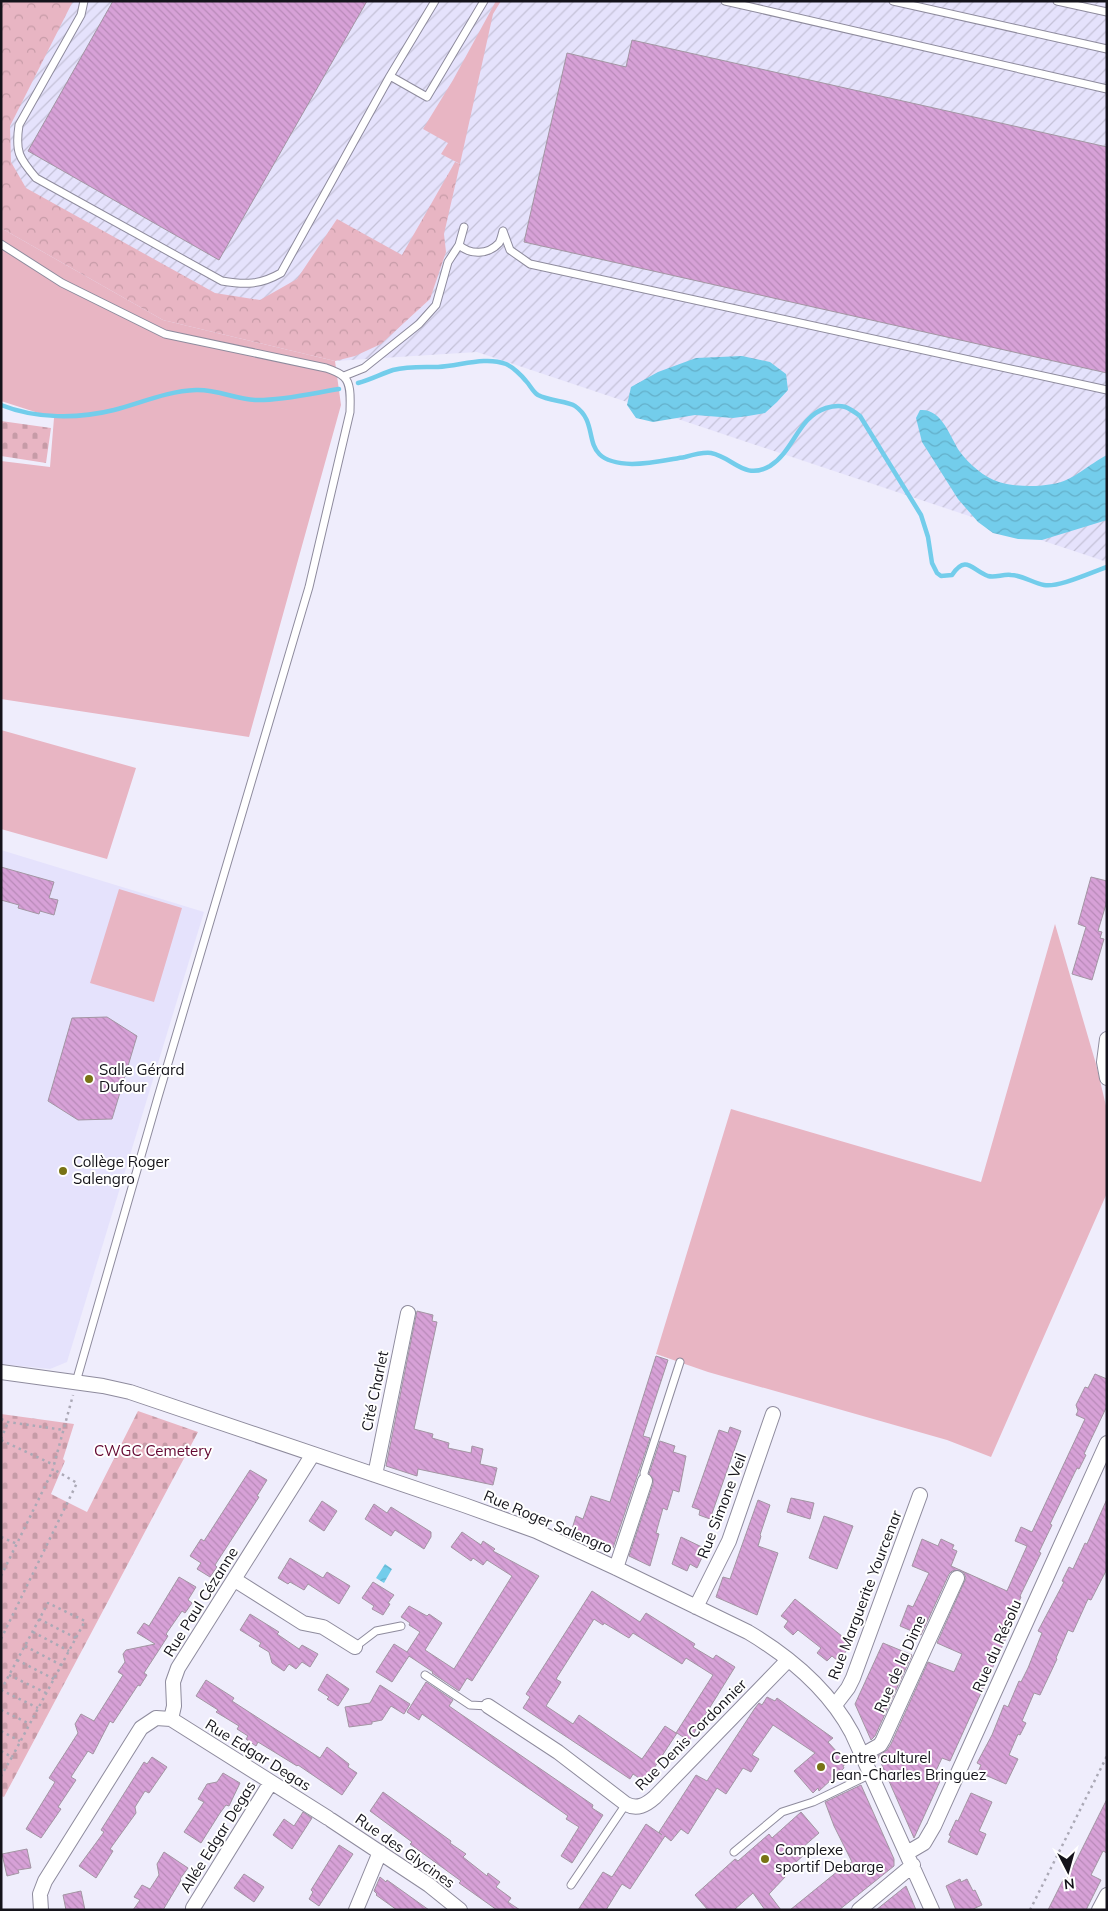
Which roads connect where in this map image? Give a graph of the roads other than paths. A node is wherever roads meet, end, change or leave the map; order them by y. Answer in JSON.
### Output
{"nodes":[{"id":1,"x":84,"y":1,"type":"edge"},
{"id":2,"x":435,"y":1,"type":"edge"},
{"id":3,"x":484,"y":1,"type":"edge"},
{"id":4,"x":725,"y":1,"type":"edge"},
{"id":5,"x":893,"y":1,"type":"edge"},
{"id":6,"x":1057,"y":1,"type":"edge"},
{"id":7,"x":1107,"y":12,"type":"edge"},
{"id":8,"x":1107,"y":49,"type":"edge"},
{"id":9,"x":390,"y":76,"type":"junction"},
{"id":10,"x":1107,"y":88,"type":"edge"},
{"id":11,"x":464,"y":227,"type":"dead end"},
{"id":12,"x":1,"y":244,"type":"edge"},
{"id":13,"x":459,"y":245,"type":"junction"},
{"id":14,"x":345,"y":378,"type":"junction"},
{"id":15,"x":1107,"y":390,"type":"edge"},
{"id":16,"x":1107,"y":1040,"type":"edge"},
{"id":17,"x":1107,"y":1078,"type":"edge"},
{"id":18,"x":408,"y":1313,"type":"dead end"},
{"id":19,"x":680,"y":1362,"type":"dead end"},
{"id":20,"x":1,"y":1372,"type":"edge"},
{"id":21,"x":76,"y":1382,"type":"junction"},
{"id":22,"x":774,"y":1414,"type":"dead end"},
{"id":23,"x":1107,"y":1444,"type":"edge"},
{"id":24,"x":312,"y":1454,"type":"junction"},
{"id":25,"x":375,"y":1475,"type":"junction"},
{"id":26,"x":645,"y":1482,"type":"joint"},
{"id":27,"x":920,"y":1495,"type":"dead end"},
{"id":28,"x":616,"y":1568,"type":"junction"},
{"id":29,"x":957,"y":1578,"type":"dead end"},
{"id":30,"x":235,"y":1580,"type":"junction"},
{"id":31,"x":696,"y":1607,"type":"junction"},
{"id":32,"x":401,"y":1626,"type":"dead end"},
{"id":33,"x":355,"y":1646,"type":"joint"},
{"id":34,"x":788,"y":1660,"type":"junction"},
{"id":35,"x":425,"y":1675,"type":"dead end"},
{"id":36,"x":835,"y":1705,"type":"junction"},
{"id":37,"x":488,"y":1706,"type":"joint"},
{"id":38,"x":171,"y":1719,"type":"junction"},
{"id":39,"x":862,"y":1755,"type":"junction"},
{"id":40,"x":871,"y":1774,"type":"junction"},
{"id":41,"x":271,"y":1782,"type":"junction"},
{"id":42,"x":626,"y":1804,"type":"junction"},
{"id":43,"x":330,"y":1819,"type":"joint"},
{"id":44,"x":380,"y":1852,"type":"junction"},
{"id":45,"x":734,"y":1852,"type":"dead end"},
{"id":46,"x":910,"y":1859,"type":"junction"},
{"id":47,"x":571,"y":1884,"type":"dead end"},
{"id":48,"x":1107,"y":1895,"type":"edge"},
{"id":49,"x":193,"y":1908,"type":"dead end"},
{"id":50,"x":40,"y":1910,"type":"edge"},
{"id":51,"x":356,"y":1910,"type":"edge"},
{"id":52,"x":460,"y":1910,"type":"edge"},
{"id":53,"x":859,"y":1910,"type":"edge"},
{"id":54,"x":932,"y":1910,"type":"edge"},
{"id":55,"x":1099,"y":1910,"type":"edge"}],
"edges":[{"from":1,"to":9,"type":"lane"},
{"from":2,"to":9,"type":"lane"},
{"from":3,"to":9,"type":"lane"},
{"from":4,"to":10,"type":"lane"},
{"from":5,"to":8,"type":"lane"},
{"from":6,"to":7,"type":"lane"},
{"from":11,"to":13,"type":"lane"},
{"from":12,"to":14,"type":"lane"},
{"from":13,"to":14,"type":"lane"},
{"from":13,"to":15,"type":"lane"},
{"from":14,"to":21,"type":"lane"},
{"from":16,"to":17,"type":"street"},
{"from":18,"to":25,"type":"street","name":"Cité Charlet"},
{"from":19,"to":26,"type":"lane"},
{"from":20,"to":21,"type":"street","name":"Rue Roger Salengro"},
{"from":21,"to":24,"type":"street","name":"Rue Roger Salengro"},
{"from":22,"to":31,"type":"street","name":"Rue Simone Veil"},
{"from":23,"to":46,"type":"street","name":"Rue du Résolu"},
{"from":24,"to":25,"type":"street","name":"Rue Roger Salengro"},
{"from":24,"to":30,"type":"street","name":"Rue Paul Cézanne"},
{"from":25,"to":28,"type":"street","name":"Rue Roger Salengro"},
{"from":26,"to":28,"type":"street"},
{"from":27,"to":36,"type":"street","name":"Rue Marguerite Yourcenar"},
{"from":28,"to":31,"type":"street","name":"Rue Roger Salengro"},
{"from":29,"to":39,"type":"street","name":"Rue de la Dime"},
{"from":30,"to":33,"type":"street"},
{"from":30,"to":38,"type":"street","name":"Rue Paul Cézanne"},
{"from":31,"to":34,"type":"street","name":"Rue Roger Salengro"},
{"from":32,"to":33,"type":"lane"},
{"from":34,"to":36,"type":"street","name":"Rue Roger Salengro"},
{"from":34,"to":42,"type":"street","name":"Rue Denis Cordonnier"},
{"from":35,"to":37,"type":"lane"},
{"from":36,"to":39,"type":"street","name":"Rue Roger Salengro"},
{"from":37,"to":42,"type":"street","name":"Rue Denis Cordonnier"},
{"from":38,"to":41,"type":"street","name":"Rue Edgar Degas"},
{"from":38,"to":50,"type":"street"},
{"from":39,"to":40,"type":"street","name":"Rue Roger Salengro"},
{"from":40,"to":45,"type":"lane"},
{"from":40,"to":46,"type":"street","name":"Rue Roger Salengro"},
{"from":41,"to":43,"type":"street","name":"Rue Edgar Degas"},
{"from":41,"to":49,"type":"street","name":"Allée Edgar Degas"},
{"from":42,"to":47,"type":"lane"},
{"from":43,"to":44,"type":"street","name":"Rue des Glycines"},
{"from":44,"to":51,"type":"street"},
{"from":44,"to":52,"type":"street","name":"Rue des Glycines"},
{"from":46,"to":53,"type":"street","name":"Rue du Résolu"},
{"from":46,"to":54,"type":"street","name":"Rue Roger Salengro"},
{"from":48,"to":55,"type":"street"}]}
